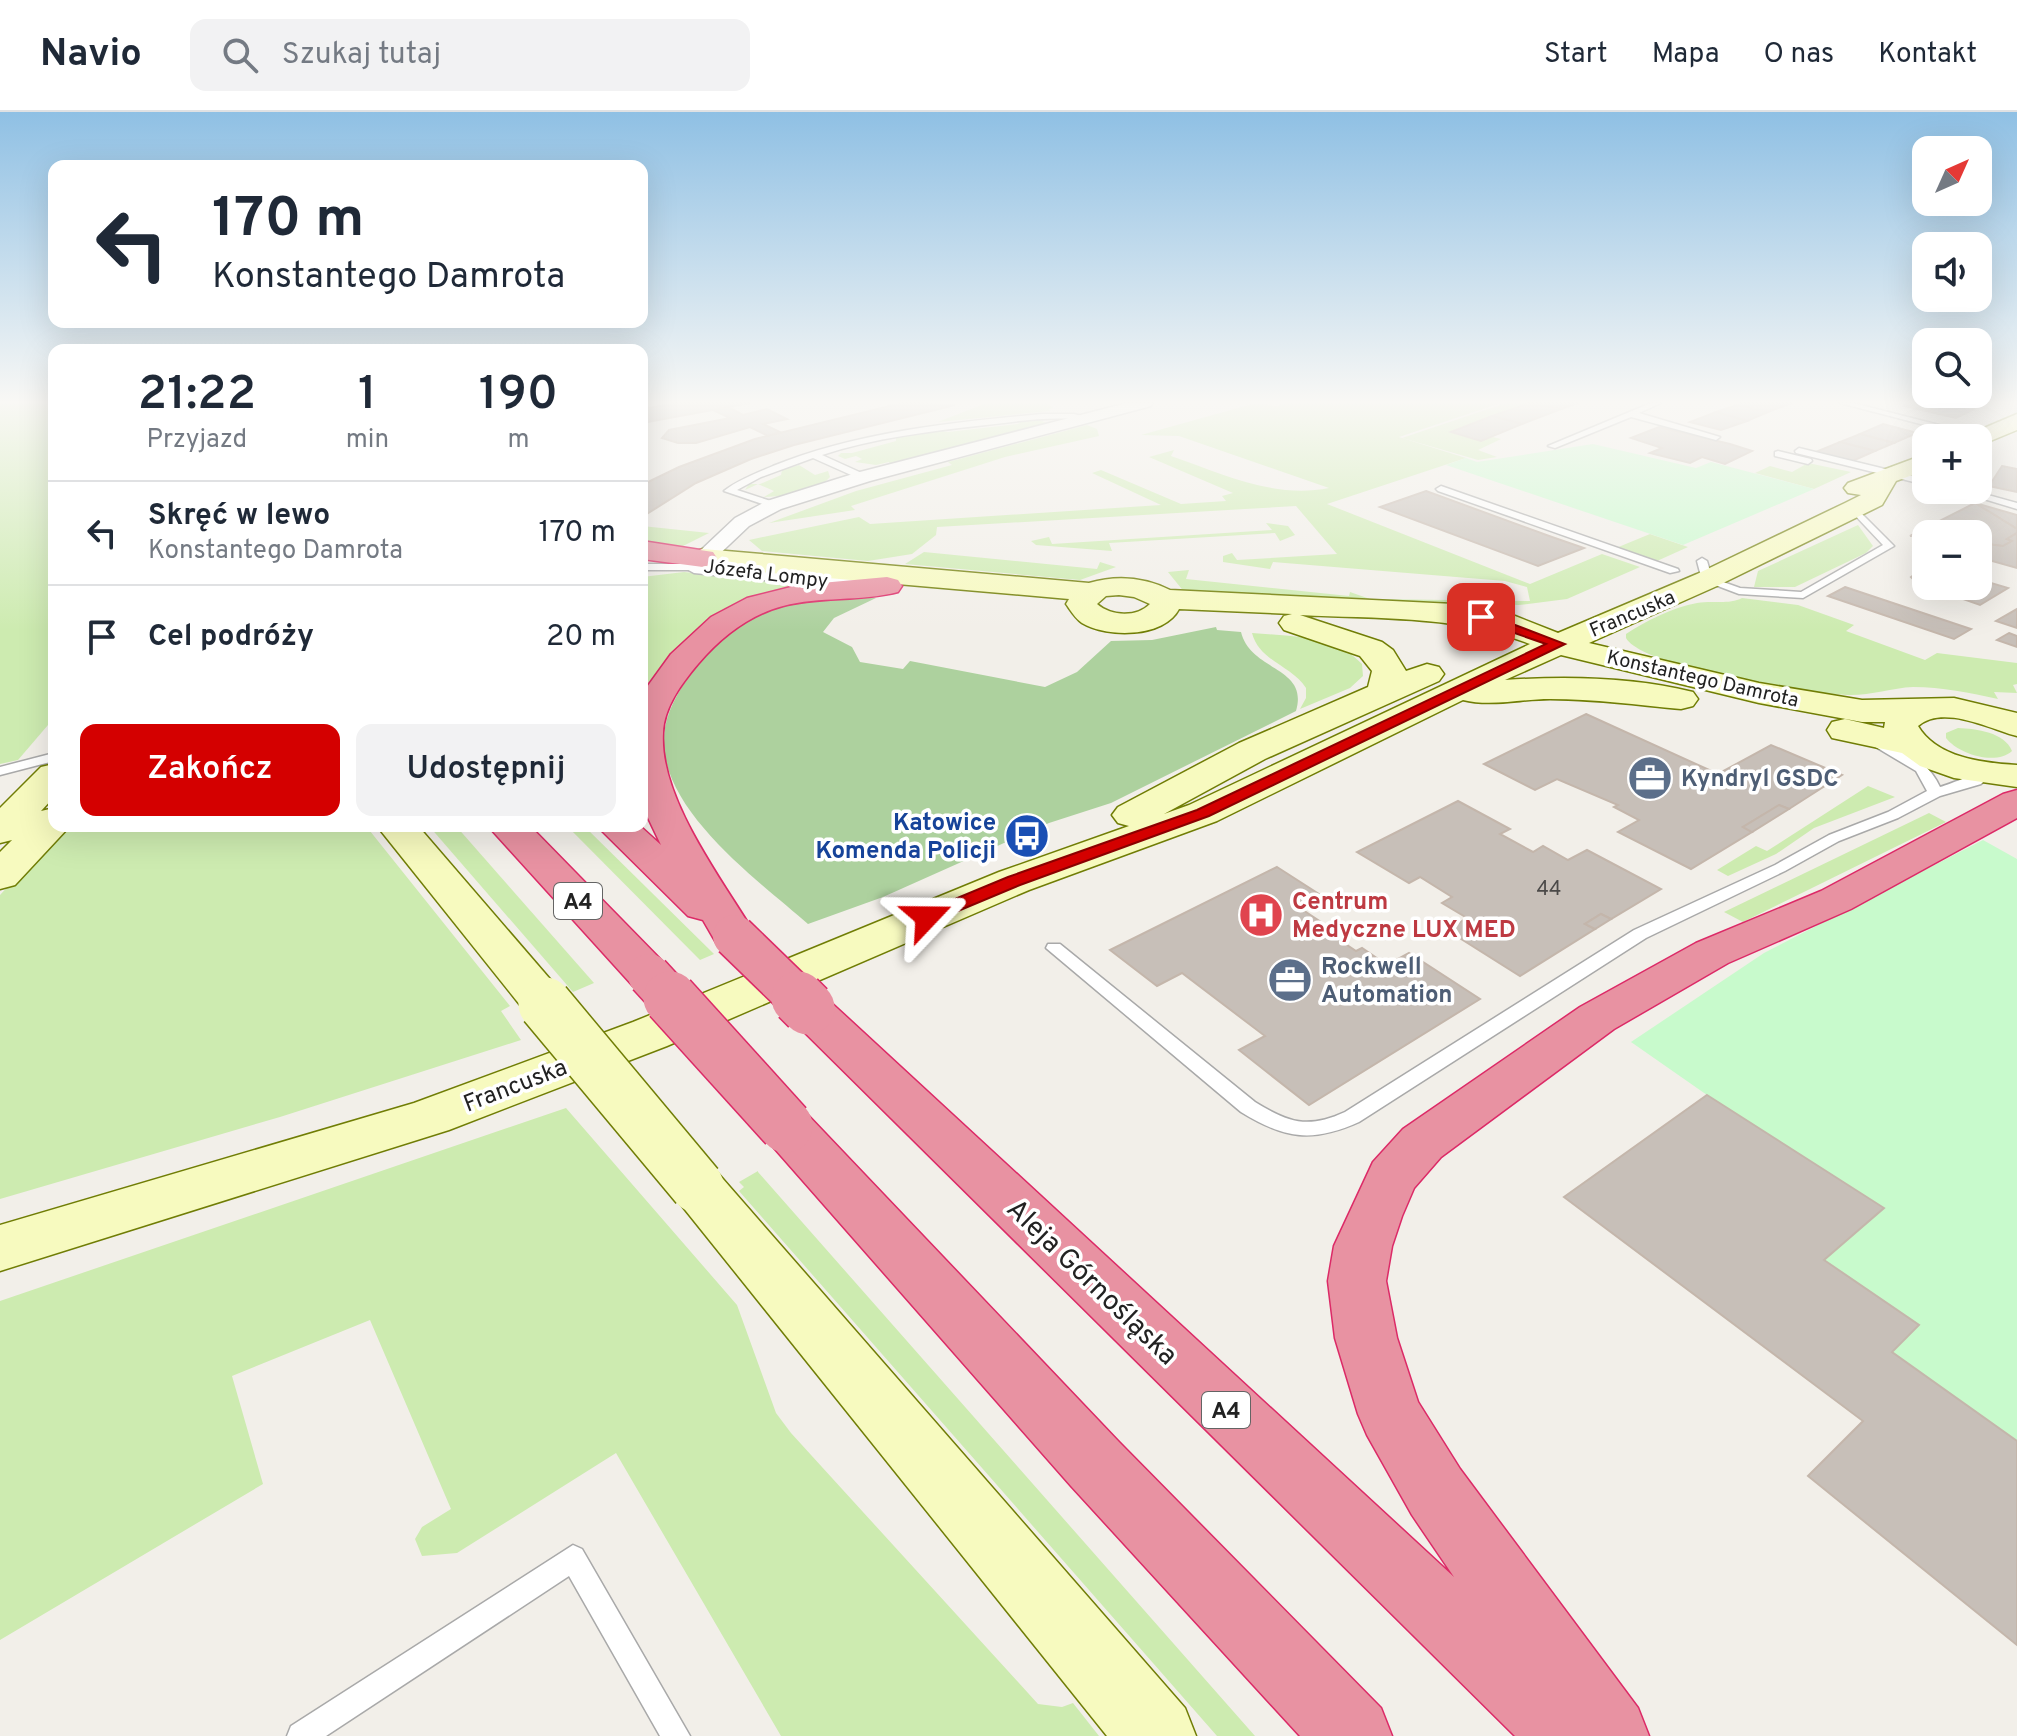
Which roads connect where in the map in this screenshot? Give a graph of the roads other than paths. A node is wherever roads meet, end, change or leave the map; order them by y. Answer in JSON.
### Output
{"nodes":[{"id":1,"x":750,"y":479,"type":"edge"},
{"id":2,"x":857,"y":479,"type":"edge"},
{"id":3,"x":1884,"y":479,"type":"edge"},
{"id":4,"x":1889,"y":479,"type":"edge"},
{"id":5,"x":1441,"y":489,"type":"dead end"},
{"id":6,"x":1992,"y":499,"type":"edge"},
{"id":7,"x":774,"y":505,"type":"junction"},
{"id":8,"x":2017,"y":506,"type":"edge"},
{"id":9,"x":1854,"y":509,"type":"junction"},
{"id":10,"x":648,"y":551,"type":"edge"},
{"id":11,"x":699,"y":562,"type":"junction"},
{"id":12,"x":648,"y":566,"type":"edge"},
{"id":13,"x":1694,"y":571,"type":"junction"},
{"id":14,"x":887,"y":586,"type":"junction"},
{"id":15,"x":1006,"y":597,"type":"junction"},
{"id":16,"x":1088,"y":600,"type":"junction"},
{"id":17,"x":1162,"y":606,"type":"junction"},
{"id":18,"x":1229,"y":617,"type":"junction"},
{"id":19,"x":1292,"y":622,"type":"junction"},
{"id":20,"x":1612,"y":622,"type":"junction"},
{"id":21,"x":1529,"y":643,"type":"junction"},
{"id":22,"x":1616,"y":659,"type":"junction"},
{"id":23,"x":1384,"y":692,"type":"junction"},
{"id":24,"x":1441,"y":698,"type":"junction"},
{"id":25,"x":1683,"y":699,"type":"junction"},
{"id":26,"x":648,"y":725,"type":"edge"},
{"id":27,"x":2017,"y":725,"type":"edge"},
{"id":28,"x":1833,"y":727,"type":"junction"},
{"id":29,"x":1920,"y":737,"type":"junction"},
{"id":30,"x":48,"y":759,"type":"edge"},
{"id":31,"x":648,"y":767,"type":"edge"},
{"id":32,"x":0,"y":771,"type":"edge"},
{"id":33,"x":48,"y":781,"type":"edge"},
{"id":34,"x":2007,"y":784,"type":"edge"},
{"id":35,"x":1935,"y":793,"type":"junction"},
{"id":36,"x":48,"y":826,"type":"edge"},
{"id":37,"x":0,"y":831,"type":"edge"},
{"id":38,"x":402,"y":832,"type":"edge"},
{"id":39,"x":514,"y":832,"type":"edge"},
{"id":40,"x":623,"y":832,"type":"edge"},
{"id":41,"x":0,"y":876,"type":"edge"},
{"id":42,"x":1014,"y":881,"type":"junction"},
{"id":43,"x":734,"y":936,"type":"junction"},
{"id":44,"x":1054,"y":948,"type":"dead end"},
{"id":45,"x":66,"y":1228,"type":"junction"},
{"id":46,"x":0,"y":1236,"type":"edge"},
{"id":47,"x":0,"y":1248,"type":"edge"},
{"id":48,"x":301,"y":1736,"type":"edge"},
{"id":49,"x":676,"y":1736,"type":"edge"},
{"id":50,"x":1157,"y":1736,"type":"edge"},
{"id":51,"x":1353,"y":1736,"type":"edge"},
{"id":52,"x":1570,"y":1736,"type":"edge"},
{"id":53,"x":1610,"y":1736,"type":"edge"}],
"edges":[{"from":1,"to":7,"type":"lane"},
{"from":2,"to":7,"type":"street","name":"Józefa Lompy"},
{"from":3,"to":13,"type":"street","name":"Francuska"},
{"from":4,"to":9,"type":"street","name":"Francuska"},
{"from":5,"to":13,"type":"lane"},
{"from":6,"to":8,"type":"lane"},
{"from":7,"to":11,"type":"street","name":"Józefa Lompy"},
{"from":9,"to":13,"type":"street","name":"Francuska"},
{"from":9,"to":13,"type":"lane"},
{"from":10,"to":11,"type":"highway"},
{"from":11,"to":12,"type":"lane"},
{"from":11,"to":14,"type":"street","name":"Józefa Lompy"},
{"from":11,"to":16,"type":"street"},
{"from":13,"to":20,"type":"street","name":"Francuska"},
{"from":13,"to":21,"type":"street","name":"Francuska"},
{"from":14,"to":15,"type":"street"},
{"from":14,"to":26,"type":"highway"},
{"from":15,"to":16,"type":"street"},
{"from":15,"to":18,"type":"street"},
{"from":16,"to":17,"type":"street"},
{"from":17,"to":18,"type":"street"},
{"from":17,"to":21,"type":"street","name":"Konstantego Damrota"},
{"from":18,"to":19,"type":"street"},
{"from":19,"to":21,"type":"street","name":"Konstantego Damrota"},
{"from":19,"to":23,"type":"street"},
{"from":20,"to":21,"type":"street","name":"Francuska"},
{"from":20,"to":22,"type":"street"},
{"from":21,"to":22,"type":"street","name":"Konstantego Damrota"},
{"from":21,"to":23,"type":"street","name":"Francuska"},
{"from":21,"to":24,"type":"street","name":"Francuska"},
{"from":21,"to":25,"type":"street","name":"Konstantego Damrota"},
{"from":22,"to":29,"type":"street","name":"Konstantego Damrota"},
{"from":23,"to":42,"type":"street","name":"Francuska"},
{"from":24,"to":25,"type":"street"},
{"from":24,"to":42,"type":"street","name":"Francuska"},
{"from":25,"to":28,"type":"street","name":"Konstantego Damrota"},
{"from":27,"to":29,"type":"street"},
{"from":28,"to":29,"type":"street","name":"Konstantego Damrota"},
{"from":28,"to":35,"type":"lane"},
{"from":29,"to":34,"type":"street"},
{"from":29,"to":35,"type":"lane"},
{"from":30,"to":32,"type":"lane"},
{"from":31,"to":43,"type":"highway"},
{"from":33,"to":37,"type":"street"},
{"from":34,"to":35,"type":"lane"},
{"from":34,"to":53,"type":"highway"},
{"from":35,"to":44,"type":"lane"},
{"from":36,"to":41,"type":"street"},
{"from":38,"to":50,"type":"street","bridge":true},
{"from":39,"to":51,"type":"highway","number":"A4","bridge":true},
{"from":40,"to":43,"type":"highway","name":"Aleja Górnośląska","number":"A4"},
{"from":42,"to":45,"type":"street","name":"Francuska"},
{"from":43,"to":52,"type":"highway","name":"Aleja Górnośląska","number":"A4","bridge":true},
{"from":45,"to":46,"type":"street"},
{"from":45,"to":47,"type":"street","name":"Francuska"},
{"from":48,"to":49,"type":"lane"}]}
